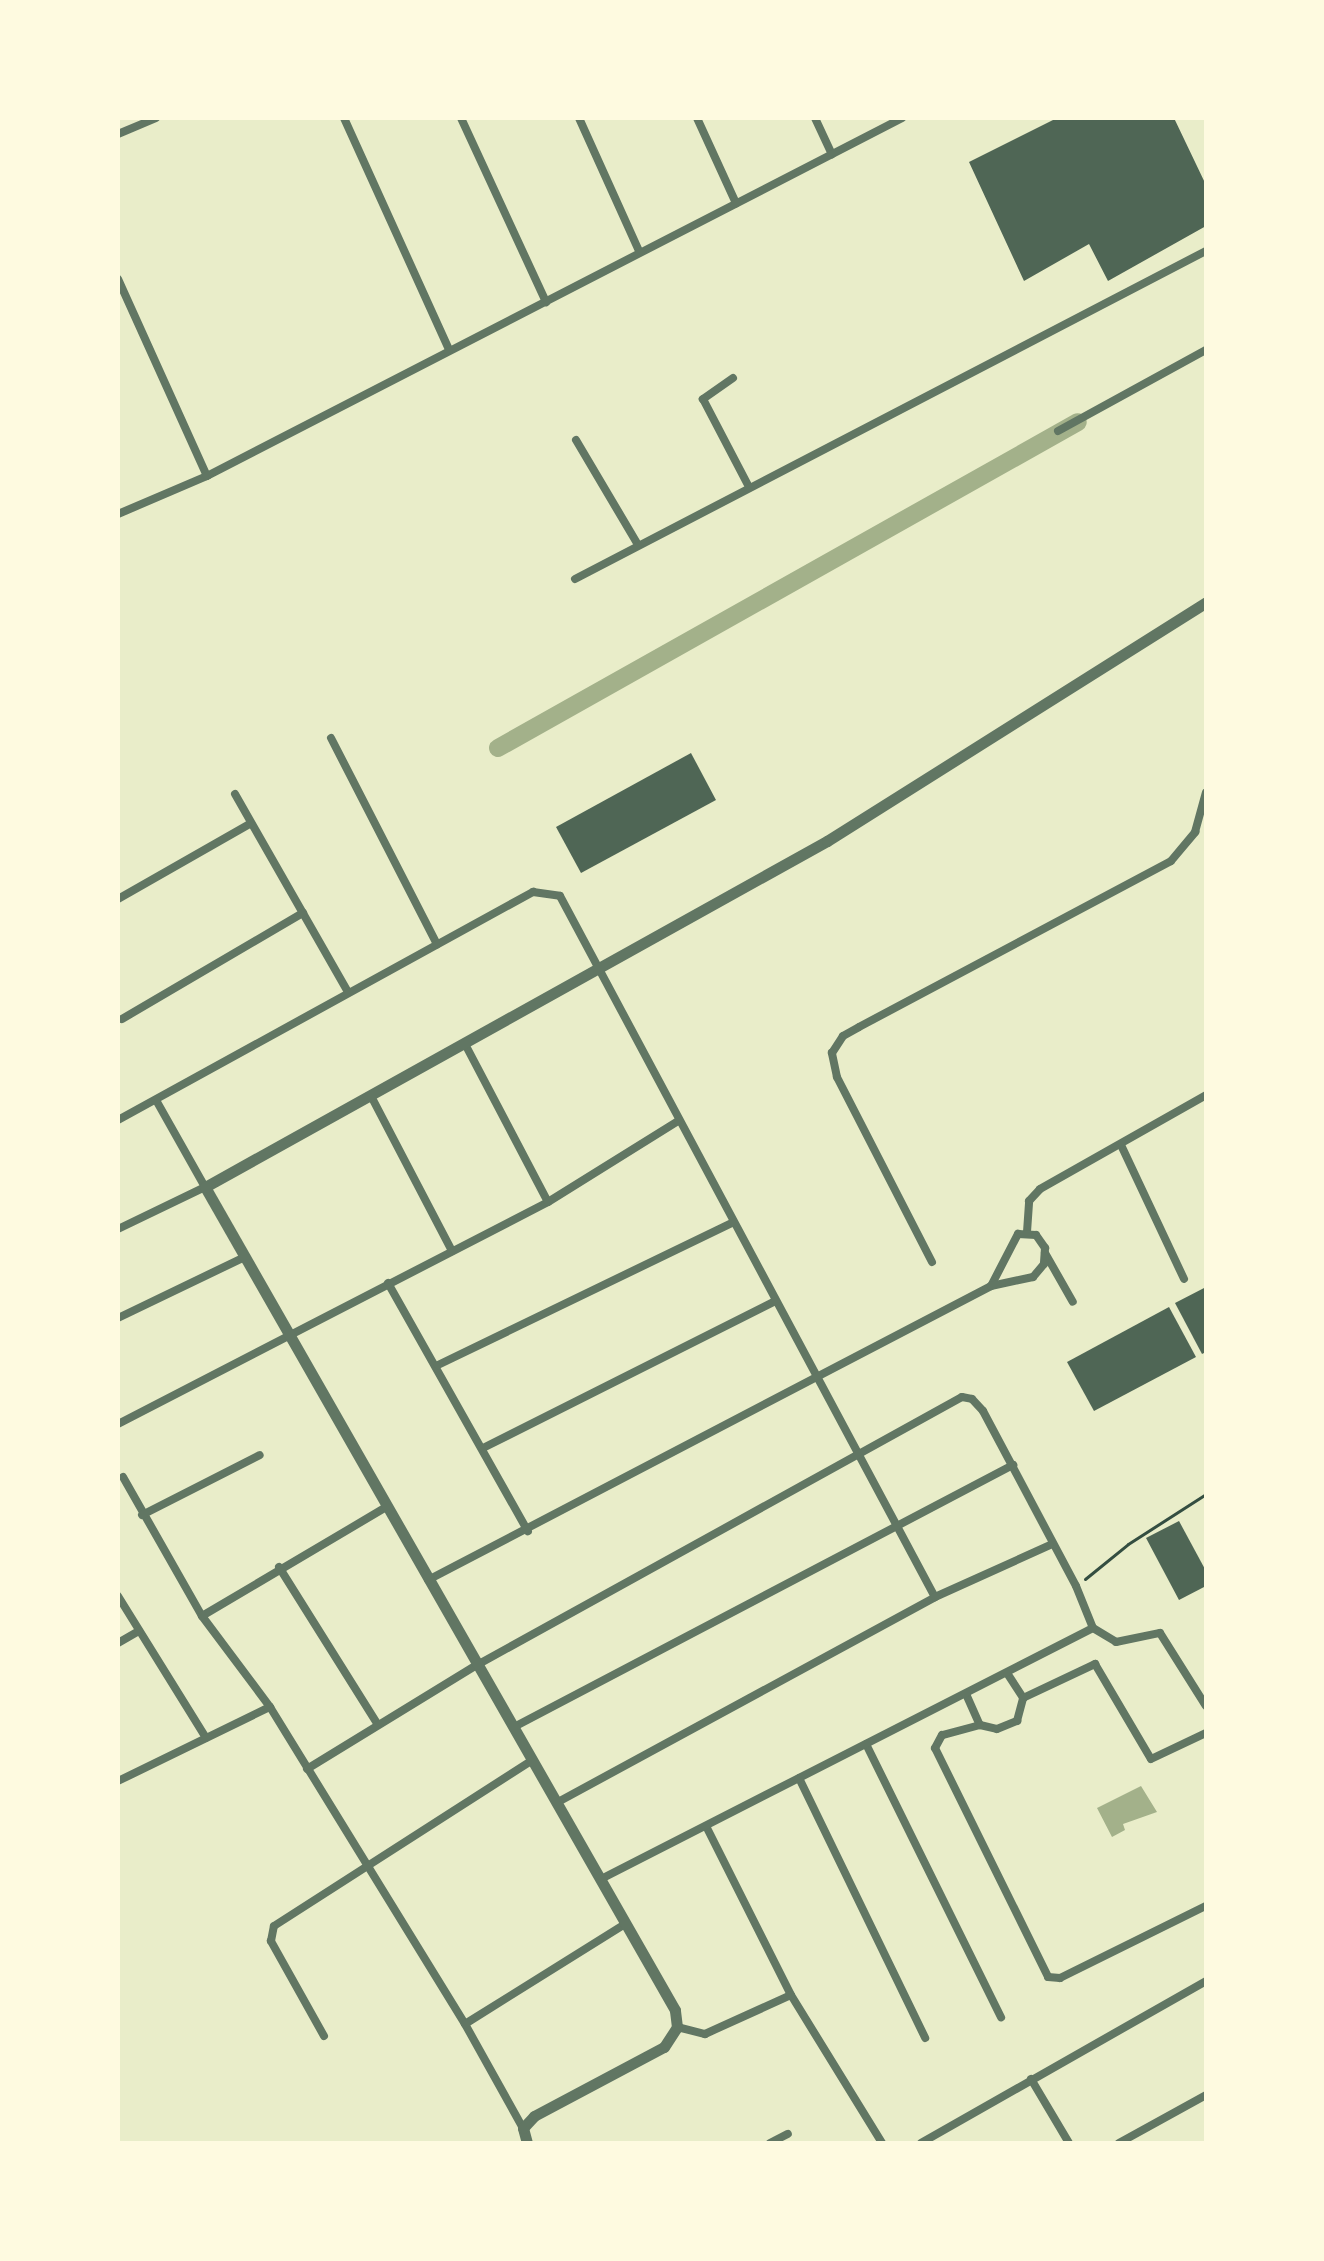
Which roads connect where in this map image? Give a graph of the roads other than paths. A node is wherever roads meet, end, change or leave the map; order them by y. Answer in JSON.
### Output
{"nodes":[{"id":1,"x":156,"y":118,"type":"edge"},
{"id":2,"x":344,"y":118,"type":"edge"},
{"id":3,"x":461,"y":118,"type":"edge"},
{"id":4,"x":579,"y":118,"type":"edge"},
{"id":5,"x":697,"y":118,"type":"edge"},
{"id":6,"x":815,"y":118,"type":"edge"},
{"id":7,"x":902,"y":118,"type":"edge"},
{"id":8,"x":118,"y":134,"type":"edge"},
{"id":9,"x":832,"y":154,"type":"junction"},
{"id":10,"x":736,"y":203,"type":"junction"},
{"id":11,"x":639,"y":251,"type":"junction"},
{"id":12,"x":1206,"y":251,"type":"edge"},
{"id":13,"x":118,"y":279,"type":"edge"},
{"id":14,"x":546,"y":302,"type":"junction"},
{"id":15,"x":449,"y":350,"type":"junction"},
{"id":16,"x":1206,"y":350,"type":"edge"},
{"id":17,"x":733,"y":378,"type":"dead end"},
{"id":18,"x":1058,"y":431,"type":"dead end"},
{"id":19,"x":576,"y":440,"type":"dead end"},
{"id":20,"x":207,"y":476,"type":"junction"},
{"id":21,"x":749,"y":487,"type":"junction"},
{"id":22,"x":118,"y":514,"type":"edge"},
{"id":23,"x":638,"y":545,"type":"junction"},
{"id":24,"x":575,"y":579,"type":"dead end"},
{"id":25,"x":1206,"y":602,"type":"edge"},
{"id":26,"x":331,"y":738,"type":"dead end"},
{"id":27,"x":1206,"y":792,"type":"edge"},
{"id":28,"x":235,"y":794,"type":"dead end"},
{"id":29,"x":251,"y":823,"type":"junction"},
{"id":30,"x":118,"y":899,"type":"edge"},
{"id":31,"x":303,"y":913,"type":"junction"},
{"id":32,"x":437,"y":944,"type":"junction"},
{"id":33,"x":598,"y":971,"type":"junction"},
{"id":34,"x":348,"y":992,"type":"junction"},
{"id":35,"x":122,"y":1019,"type":"dead end"},
{"id":36,"x":465,"y":1044,"type":"junction"},
{"id":37,"x":1206,"y":1095,"type":"edge"},
{"id":38,"x":371,"y":1096,"type":"junction"},
{"id":39,"x":156,"y":1100,"type":"junction"},
{"id":40,"x":118,"y":1120,"type":"edge"},
{"id":41,"x":678,"y":1121,"type":"junction"},
{"id":42,"x":1121,"y":1145,"type":"junction"},
{"id":43,"x":205,"y":1187,"type":"junction"},
{"id":44,"x":548,"y":1202,"type":"junction"},
{"id":45,"x":732,"y":1223,"type":"junction"},
{"id":46,"x":118,"y":1229,"type":"edge"},
{"id":47,"x":1027,"y":1232,"type":"junction"},
{"id":48,"x":452,"y":1251,"type":"junction"},
{"id":49,"x":1045,"y":1252,"type":"junction"},
{"id":50,"x":245,"y":1257,"type":"junction"},
{"id":51,"x":932,"y":1262,"type":"dead end"},
{"id":52,"x":1184,"y":1279,"type":"dead end"},
{"id":53,"x":388,"y":1283,"type":"junction"},
{"id":54,"x":991,"y":1286,"type":"junction"},
{"id":55,"x":775,"y":1301,"type":"junction"},
{"id":56,"x":1073,"y":1302,"type":"dead end"},
{"id":57,"x":118,"y":1318,"type":"edge"},
{"id":58,"x":292,"y":1336,"type":"junction"},
{"id":59,"x":438,"y":1365,"type":"junction"},
{"id":60,"x":817,"y":1380,"type":"junction"},
{"id":61,"x":118,"y":1424,"type":"edge"},
{"id":62,"x":483,"y":1448,"type":"junction"},
{"id":63,"x":260,"y":1455,"type":"dead end"},
{"id":64,"x":859,"y":1456,"type":"junction"},
{"id":65,"x":1013,"y":1465,"type":"junction"},
{"id":66,"x":123,"y":1477,"type":"dead end"},
{"id":67,"x":386,"y":1507,"type":"junction"},
{"id":68,"x":142,"y":1515,"type":"junction"},
{"id":69,"x":898,"y":1528,"type":"junction"},
{"id":70,"x":528,"y":1531,"type":"junction"},
{"id":71,"x":1050,"y":1545,"type":"junction"},
{"id":72,"x":279,"y":1567,"type":"junction"},
{"id":73,"x":428,"y":1580,"type":"junction"},
{"id":74,"x":118,"y":1596,"type":"edge"},
{"id":75,"x":935,"y":1597,"type":"junction"},
{"id":76,"x":202,"y":1616,"type":"junction"},
{"id":77,"x":1093,"y":1628,"type":"junction"},
{"id":78,"x":139,"y":1631,"type":"junction"},
{"id":79,"x":118,"y":1643,"type":"edge"},
{"id":80,"x":477,"y":1665,"type":"junction"},
{"id":81,"x":1007,"y":1673,"type":"junction"},
{"id":82,"x":966,"y":1694,"type":"junction"},
{"id":83,"x":1023,"y":1698,"type":"junction"},
{"id":84,"x":1206,"y":1706,"type":"edge"},
{"id":85,"x":270,"y":1707,"type":"junction"},
{"id":86,"x":378,"y":1725,"type":"junction"},
{"id":87,"x":980,"y":1725,"type":"junction"},
{"id":88,"x":514,"y":1727,"type":"junction"},
{"id":89,"x":1206,"y":1733,"type":"edge"},
{"id":90,"x":206,"y":1738,"type":"junction"},
{"id":91,"x":866,"y":1744,"type":"junction"},
{"id":92,"x":533,"y":1760,"type":"junction"},
{"id":93,"x":307,"y":1769,"type":"junction"},
{"id":94,"x":799,"y":1778,"type":"junction"},
{"id":95,"x":118,"y":1781,"type":"edge"},
{"id":96,"x":558,"y":1802,"type":"junction"},
{"id":97,"x":706,"y":1826,"type":"junction"},
{"id":98,"x":369,"y":1868,"type":"junction"},
{"id":99,"x":601,"y":1879,"type":"junction"},
{"id":100,"x":1206,"y":1906,"type":"edge"},
{"id":101,"x":625,"y":1924,"type":"junction"},
{"id":102,"x":1206,"y":1981,"type":"edge"},
{"id":103,"x":791,"y":1995,"type":"junction"},
{"id":104,"x":1001,"y":2017,"type":"dead end"},
{"id":105,"x":465,"y":2024,"type":"junction"},
{"id":106,"x":677,"y":2027,"type":"junction"},
{"id":107,"x":324,"y":2036,"type":"dead end"},
{"id":108,"x":925,"y":2038,"type":"dead end"},
{"id":109,"x":1031,"y":2079,"type":"junction"},
{"id":110,"x":1206,"y":2095,"type":"edge"},
{"id":111,"x":523,"y":2128,"type":"junction"},
{"id":112,"x":788,"y":2134,"type":"dead end"},
{"id":113,"x":527,"y":2143,"type":"edge"},
{"id":114,"x":770,"y":2143,"type":"edge"},
{"id":115,"x":882,"y":2143,"type":"edge"},
{"id":116,"x":921,"y":2143,"type":"edge"},
{"id":117,"x":1069,"y":2143,"type":"edge"},
{"id":118,"x":1119,"y":2143,"type":"edge"}],
"edges":[{"from":1,"to":8,"type":"street"},
{"from":2,"to":15,"type":"street"},
{"from":3,"to":14,"type":"street"},
{"from":4,"to":11,"type":"street"},
{"from":5,"to":10,"type":"street"},
{"from":6,"to":9,"type":"street"},
{"from":7,"to":9,"type":"street"},
{"from":9,"to":10,"type":"street"},
{"from":10,"to":11,"type":"street"},
{"from":11,"to":14,"type":"street"},
{"from":12,"to":21,"type":"street"},
{"from":13,"to":20,"type":"street"},
{"from":14,"to":15,"type":"street"},
{"from":15,"to":20,"type":"street"},
{"from":16,"to":18,"type":"street"},
{"from":17,"to":21,"type":"street"},
{"from":19,"to":23,"type":"street"},
{"from":20,"to":22,"type":"street"},
{"from":21,"to":23,"type":"street"},
{"from":23,"to":24,"type":"street"},
{"from":25,"to":33,"type":"street"},
{"from":26,"to":32,"type":"street"},
{"from":27,"to":51,"type":"street"},
{"from":28,"to":29,"type":"street"},
{"from":29,"to":30,"type":"street"},
{"from":29,"to":31,"type":"street"},
{"from":31,"to":34,"type":"street"},
{"from":31,"to":35,"type":"street"},
{"from":32,"to":33,"type":"street"},
{"from":32,"to":34,"type":"street"},
{"from":33,"to":36,"type":"street"},
{"from":33,"to":41,"type":"street"},
{"from":34,"to":39,"type":"street"},
{"from":36,"to":38,"type":"street"},
{"from":36,"to":44,"type":"street"},
{"from":37,"to":42,"type":"street"},
{"from":38,"to":43,"type":"street"},
{"from":38,"to":48,"type":"street"},
{"from":39,"to":40,"type":"street"},
{"from":39,"to":43,"type":"street"},
{"from":41,"to":44,"type":"street"},
{"from":41,"to":45,"type":"street"},
{"from":42,"to":47,"type":"street"},
{"from":42,"to":52,"type":"street"},
{"from":43,"to":46,"type":"street"},
{"from":43,"to":50,"type":"street"},
{"from":44,"to":48,"type":"street"},
{"from":45,"to":55,"type":"street"},
{"from":45,"to":59,"type":"street"},
{"from":47,"to":49,"type":"street"},
{"from":47,"to":54,"type":"street"},
{"from":48,"to":53,"type":"street"},
{"from":49,"to":54,"type":"street"},
{"from":49,"to":56,"type":"street"},
{"from":50,"to":57,"type":"street"},
{"from":50,"to":58,"type":"street"},
{"from":53,"to":58,"type":"street"},
{"from":53,"to":59,"type":"street"},
{"from":54,"to":60,"type":"street"},
{"from":55,"to":60,"type":"street"},
{"from":55,"to":62,"type":"street"},
{"from":58,"to":61,"type":"street"},
{"from":58,"to":67,"type":"street"},
{"from":59,"to":62,"type":"street"},
{"from":60,"to":64,"type":"street"},
{"from":60,"to":70,"type":"street"},
{"from":62,"to":70,"type":"street"},
{"from":63,"to":68,"type":"street"},
{"from":64,"to":65,"type":"street"},
{"from":64,"to":69,"type":"street"},
{"from":64,"to":80,"type":"street"},
{"from":65,"to":69,"type":"street"},
{"from":65,"to":71,"type":"street"},
{"from":66,"to":68,"type":"street"},
{"from":67,"to":72,"type":"street"},
{"from":67,"to":73,"type":"street"},
{"from":68,"to":76,"type":"street"},
{"from":69,"to":75,"type":"street"},
{"from":69,"to":88,"type":"street"},
{"from":70,"to":73,"type":"street"},
{"from":71,"to":75,"type":"street"},
{"from":71,"to":77,"type":"street"},
{"from":72,"to":76,"type":"street"},
{"from":72,"to":86,"type":"street"},
{"from":73,"to":80,"type":"street"},
{"from":74,"to":78,"type":"street"},
{"from":75,"to":96,"type":"street"},
{"from":76,"to":85,"type":"street"},
{"from":77,"to":81,"type":"street"},
{"from":77,"to":84,"type":"street"},
{"from":78,"to":79,"type":"street"},
{"from":78,"to":90,"type":"street"},
{"from":80,"to":86,"type":"street"},
{"from":80,"to":88,"type":"street"},
{"from":81,"to":82,"type":"street"},
{"from":81,"to":83,"type":"street"},
{"from":82,"to":87,"type":"street"},
{"from":82,"to":91,"type":"street"},
{"from":83,"to":87,"type":"street"},
{"from":83,"to":89,"type":"street"},
{"from":85,"to":90,"type":"street"},
{"from":85,"to":93,"type":"street"},
{"from":86,"to":93,"type":"street"},
{"from":87,"to":100,"type":"street"},
{"from":88,"to":92,"type":"street"},
{"from":90,"to":95,"type":"street"},
{"from":91,"to":94,"type":"street"},
{"from":91,"to":104,"type":"street"},
{"from":92,"to":96,"type":"street"},
{"from":92,"to":98,"type":"street"},
{"from":93,"to":98,"type":"street"},
{"from":94,"to":97,"type":"street"},
{"from":94,"to":108,"type":"street"},
{"from":96,"to":99,"type":"street"},
{"from":97,"to":99,"type":"street"},
{"from":97,"to":103,"type":"street"},
{"from":98,"to":105,"type":"street"},
{"from":98,"to":107,"type":"street"},
{"from":99,"to":101,"type":"street"},
{"from":101,"to":105,"type":"street"},
{"from":101,"to":106,"type":"street"},
{"from":102,"to":109,"type":"street"},
{"from":103,"to":106,"type":"street"},
{"from":103,"to":115,"type":"street"},
{"from":105,"to":111,"type":"street"},
{"from":106,"to":111,"type":"street"},
{"from":109,"to":116,"type":"street"},
{"from":109,"to":117,"type":"street"},
{"from":110,"to":118,"type":"street"},
{"from":111,"to":113,"type":"street"},
{"from":112,"to":114,"type":"street"}]}
